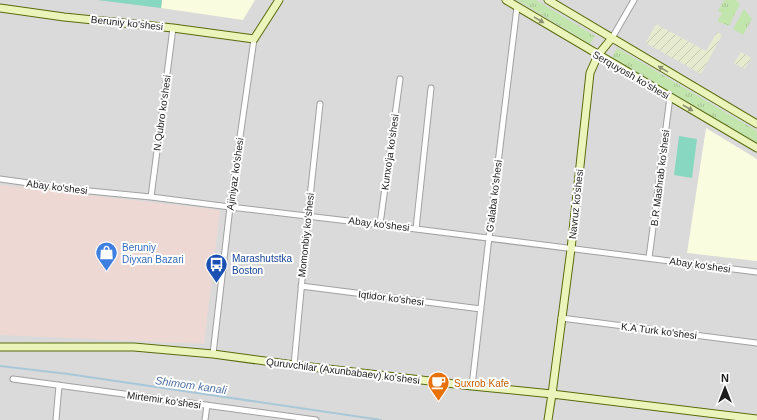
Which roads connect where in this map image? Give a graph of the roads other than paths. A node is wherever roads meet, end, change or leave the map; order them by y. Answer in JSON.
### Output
{"nodes":[{"id":1,"x":279,"y":0,"type":"edge"},
{"id":2,"x":506,"y":0,"type":"edge"},
{"id":3,"x":548,"y":0,"type":"edge"},
{"id":4,"x":634,"y":0,"type":"edge"},
{"id":5,"x":517,"y":7,"type":"junction"},
{"id":6,"x":0,"y":8,"type":"edge"},
{"id":7,"x":173,"y":28,"type":"junction"},
{"id":8,"x":612,"y":38,"type":"junction"},
{"id":9,"x":254,"y":39,"type":"junction"},
{"id":10,"x":598,"y":55,"type":"junction"},
{"id":11,"x":400,"y":79,"type":"dead end"},
{"id":12,"x":430,"y":88,"type":"dead end"},
{"id":13,"x":670,"y":97,"type":"junction"},
{"id":14,"x":320,"y":104,"type":"dead end"},
{"id":15,"x":757,"y":124,"type":"edge"},
{"id":16,"x":757,"y":148,"type":"edge"},
{"id":17,"x":0,"y":179,"type":"edge"},
{"id":18,"x":151,"y":197,"type":"junction"},
{"id":19,"x":230,"y":207,"type":"junction"},
{"id":20,"x":308,"y":216,"type":"junction"},
{"id":21,"x":380,"y":224,"type":"junction"},
{"id":22,"x":416,"y":228,"type":"junction"},
{"id":23,"x":489,"y":238,"type":"junction"},
{"id":24,"x":571,"y":249,"type":"junction"},
{"id":25,"x":649,"y":258,"type":"junction"},
{"id":26,"x":757,"y":272,"type":"edge"},
{"id":27,"x":301,"y":286,"type":"junction"},
{"id":28,"x":480,"y":309,"type":"junction"},
{"id":29,"x":561,"y":318,"type":"junction"},
{"id":30,"x":757,"y":343,"type":"edge"},
{"id":31,"x":0,"y":348,"type":"edge"},
{"id":32,"x":213,"y":354,"type":"junction"},
{"id":33,"x":294,"y":365,"type":"junction"},
{"id":34,"x":13,"y":379,"type":"dead end"},
{"id":35,"x":59,"y":385,"type":"junction"},
{"id":36,"x":472,"y":386,"type":"junction"},
{"id":37,"x":552,"y":394,"type":"junction"},
{"id":38,"x":207,"y":405,"type":"junction"},
{"id":39,"x":56,"y":420,"type":"edge"},
{"id":40,"x":205,"y":420,"type":"edge"},
{"id":41,"x":316,"y":420,"type":"edge"},
{"id":42,"x":548,"y":420,"type":"edge"},
{"id":43,"x":757,"y":420,"type":"edge"}],
"edges":[{"from":1,"to":9,"type":"street","name":"Ajiniyaz ko'shesi"},
{"from":2,"to":5,"type":"street","name":"Serquyosh ko'shesi"},
{"from":3,"to":8,"type":"street"},
{"from":4,"to":8,"type":"street","name":"Navruz ko'shesi"},
{"from":5,"to":10,"type":"street","name":"Serquyosh ko'shesi","one_way":true},
{"from":5,"to":23,"type":"street","name":"G'alaba ko'shesi"},
{"from":6,"to":7,"type":"street","name":"Beruniy ko'shesi"},
{"from":7,"to":9,"type":"street","name":"Beruniy ko'shesi"},
{"from":7,"to":18,"type":"street","name":"N.Qubro ko'shesi"},
{"from":8,"to":10,"type":"street","name":"Navruz ko'shesi"},
{"from":15,"to":8,"type":"street","one_way":true},
{"from":9,"to":19,"type":"street","name":"Ajiniyaz ko'shesi"},
{"from":10,"to":13,"type":"street","name":"Serquyosh ko'shesi"},
{"from":10,"to":24,"type":"street","name":"Navruz ko'shesi"},
{"from":11,"to":21,"type":"street","name":"Kunxo'ja ko'shesi"},
{"from":12,"to":22,"type":"street"},
{"from":13,"to":16,"type":"street","name":"Serquyosh ko'shesi","one_way":true},
{"from":13,"to":25,"type":"street","name":"B.R Mashrab ko'shesi"},
{"from":14,"to":20,"type":"street","name":"Momonbiy ko'shesi"},
{"from":17,"to":18,"type":"street","name":"Abay ko'shesi"},
{"from":18,"to":19,"type":"street","name":"Abay ko'shesi"},
{"from":19,"to":20,"type":"street","name":"Abay ko'shesi"},
{"from":19,"to":32,"type":"street","name":"Ajiniyaz ko'shesi"},
{"from":20,"to":21,"type":"street","name":"Abay ko'shesi"},
{"from":20,"to":27,"type":"street","name":"Momonbiy ko'shesi"},
{"from":21,"to":22,"type":"street","name":"Abay ko'shesi"},
{"from":22,"to":23,"type":"street","name":"Abay ko'shesi"},
{"from":23,"to":24,"type":"street","name":"Abay ko'shesi"},
{"from":23,"to":28,"type":"street","name":"G'alaba ko'shesi"},
{"from":24,"to":25,"type":"street","name":"Abay ko'shesi"},
{"from":24,"to":29,"type":"street","name":"Navruz ko'shesi"},
{"from":25,"to":26,"type":"street","name":"Abay ko'shesi"},
{"from":27,"to":28,"type":"street","name":"Iqtidor ko'shesi"},
{"from":27,"to":33,"type":"street","name":"Momonbiy ko'shesi"},
{"from":28,"to":36,"type":"street","name":"G'alaba ko'shesi"},
{"from":29,"to":30,"type":"street","name":"K.A Turk ko'shesi"},
{"from":29,"to":37,"type":"street","name":"Navruz ko'shesi"},
{"from":31,"to":32,"type":"street","name":"Quruvchilar (Axunbabaev) ko'shesi"},
{"from":32,"to":33,"type":"street","name":"Quruvchilar (Axunbabaev) ko'shesi"},
{"from":33,"to":36,"type":"street","name":"Quruvchilar (Axunbabaev) ko'shesi"},
{"from":34,"to":35,"type":"street","name":"Mirtemir ko'shesi"},
{"from":35,"to":38,"type":"street","name":"Mirtemir ko'shesi"},
{"from":35,"to":39,"type":"street"},
{"from":36,"to":37,"type":"street","name":"Quruvchilar (Axunbabaev) ko'shesi"},
{"from":37,"to":42,"type":"street","name":"Navruz ko'shesi"},
{"from":37,"to":43,"type":"street","name":"Quruvchilar (Axunbabaev) ko'shesi"},
{"from":38,"to":40,"type":"street"},
{"from":38,"to":41,"type":"street","name":"Mirtemir ko'shesi"}]}
